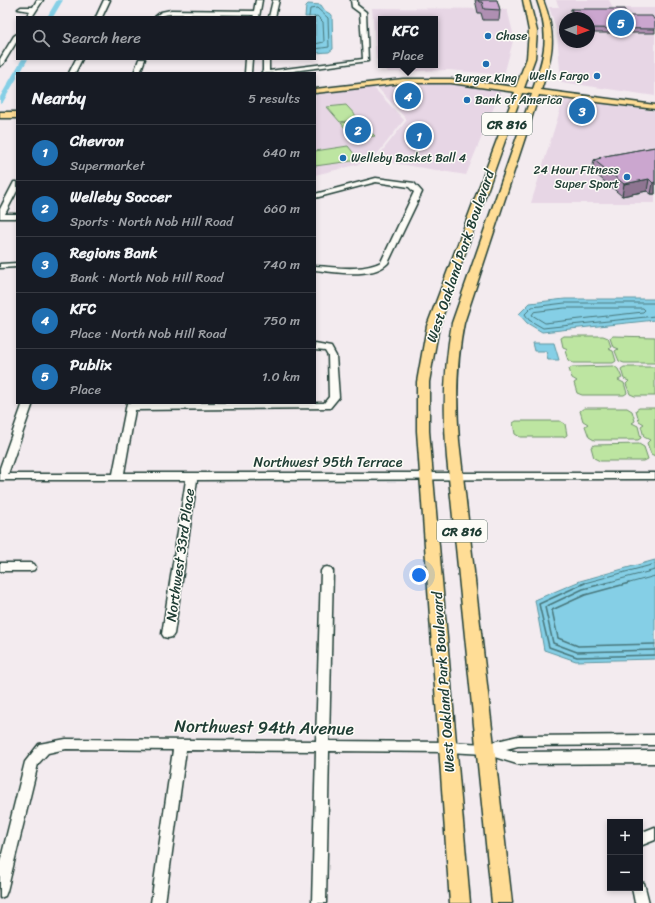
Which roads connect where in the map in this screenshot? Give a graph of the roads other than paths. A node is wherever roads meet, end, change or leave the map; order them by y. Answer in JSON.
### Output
{"nodes":[{"id":1,"x":40,"y":0,"type":"edge"},
{"id":2,"x":107,"y":0,"type":"edge"},
{"id":3,"x":258,"y":0,"type":"edge"},
{"id":4,"x":276,"y":0,"type":"edge"},
{"id":5,"x":354,"y":0,"type":"edge"},
{"id":6,"x":526,"y":0,"type":"edge"},
{"id":7,"x":540,"y":0,"type":"edge"},
{"id":8,"x":529,"y":8,"type":"junction"},
{"id":9,"x":21,"y":9,"type":"dead end"},
{"id":10,"x":34,"y":9,"type":"junction"},
{"id":11,"x":160,"y":15,"type":"edge"},
{"id":12,"x":256,"y":15,"type":"edge"},
{"id":13,"x":30,"y":16,"type":"edge"},
{"id":14,"x":99,"y":16,"type":"edge"},
{"id":15,"x":272,"y":16,"type":"edge"},
{"id":16,"x":534,"y":31,"type":"junction"},
{"id":17,"x":549,"y":33,"type":"junction"},
{"id":18,"x":16,"y":38,"type":"edge"},
{"id":19,"x":548,"y":54,"type":"junction"},
{"id":20,"x":78,"y":60,"type":"edge"},
{"id":21,"x":142,"y":60,"type":"edge"},
{"id":22,"x":249,"y":60,"type":"edge"},
{"id":23,"x":266,"y":60,"type":"edge"},
{"id":24,"x":0,"y":64,"type":"edge"},
{"id":25,"x":72,"y":72,"type":"edge"},
{"id":26,"x":137,"y":72,"type":"edge"},
{"id":27,"x":248,"y":72,"type":"edge"},
{"id":28,"x":264,"y":72,"type":"edge"},
{"id":29,"x":272,"y":72,"type":"edge"},
{"id":30,"x":316,"y":86,"type":"edge"},
{"id":31,"x":522,"y":86,"type":"junction"},
{"id":32,"x":539,"y":89,"type":"junction"},
{"id":33,"x":316,"y":91,"type":"edge"},
{"id":34,"x":655,"y":102,"type":"edge"},
{"id":35,"x":655,"y":107,"type":"edge"},
{"id":36,"x":16,"y":186,"type":"edge"},
{"id":37,"x":316,"y":196,"type":"edge"},
{"id":38,"x":0,"y":216,"type":"edge"},
{"id":39,"x":16,"y":216,"type":"edge"},
{"id":40,"x":16,"y":265,"type":"edge"},
{"id":41,"x":0,"y":266,"type":"edge"},
{"id":42,"x":316,"y":268,"type":"edge"},
{"id":43,"x":316,"y":348,"type":"edge"},
{"id":44,"x":28,"y":404,"type":"edge"},
{"id":45,"x":132,"y":405,"type":"edge"},
{"id":46,"x":118,"y":476,"type":"junction"},
{"id":47,"x":192,"y":476,"type":"junction"},
{"id":48,"x":427,"y":476,"type":"junction"},
{"id":49,"x":655,"y":476,"type":"edge"},
{"id":50,"x":1,"y":477,"type":"edge"},
{"id":51,"x":456,"y":477,"type":"junction"},
{"id":52,"x":0,"y":567,"type":"edge"},
{"id":53,"x":30,"y":567,"type":"dead end"},
{"id":54,"x":327,"y":571,"type":"dead end"},
{"id":55,"x":168,"y":634,"type":"dead end"},
{"id":56,"x":655,"y":740,"type":"edge"},
{"id":57,"x":180,"y":744,"type":"junction"},
{"id":58,"x":323,"y":745,"type":"junction"},
{"id":59,"x":448,"y":747,"type":"junction"},
{"id":60,"x":485,"y":749,"type":"junction"},
{"id":61,"x":655,"y":757,"type":"edge"},
{"id":62,"x":655,"y":833,"type":"edge"},
{"id":63,"x":643,"y":839,"type":"edge"},
{"id":64,"x":0,"y":891,"type":"edge"},
{"id":65,"x":640,"y":891,"type":"edge"},
{"id":66,"x":158,"y":903,"type":"edge"},
{"id":67,"x":319,"y":903,"type":"edge"},
{"id":68,"x":460,"y":903,"type":"edge"},
{"id":69,"x":502,"y":903,"type":"edge"},
{"id":70,"x":642,"y":903,"type":"edge"}],
"edges":[{"from":1,"to":10,"type":"street"},
{"from":2,"to":14,"type":"street"},
{"from":3,"to":12,"type":"street"},
{"from":4,"to":15,"type":"street"},
{"from":5,"to":29,"type":"street"},
{"from":6,"to":8,"type":"main road","name":"West Oakland Park Boulevard","number":"CR 816"},
{"from":7,"to":17,"type":"main road","name":"West Oakland Park Boulevard","number":"CR 816"},
{"from":8,"to":16,"type":"main road","name":"West Oakland Park Boulevard","number":"CR 816"},
{"from":8,"to":17,"type":"main road"},
{"from":9,"to":10,"type":"street"},
{"from":10,"to":13,"type":"street"},
{"from":11,"to":12,"type":"street"},
{"from":16,"to":19,"type":"main road"},
{"from":16,"to":31,"type":"main road","name":"West Oakland Park Boulevard","number":"CR 816"},
{"from":17,"to":19,"type":"main road","name":"West Oakland Park Boulevard","number":"CR 816"},
{"from":18,"to":24,"type":"street"},
{"from":19,"to":32,"type":"main road","name":"West Oakland Park Boulevard","number":"CR 816"},
{"from":20,"to":25,"type":"street"},
{"from":21,"to":26,"type":"street"},
{"from":22,"to":27,"type":"street"},
{"from":23,"to":28,"type":"street"},
{"from":30,"to":31,"type":"main road"},
{"from":31,"to":32,"type":"main road"},
{"from":31,"to":33,"type":"main road"},
{"from":31,"to":48,"type":"main road","name":"West Oakland Park Boulevard","number":"CR 816"},
{"from":32,"to":34,"type":"main road"},
{"from":32,"to":35,"type":"main road"},
{"from":32,"to":51,"type":"main road","name":"West Oakland Park Boulevard","number":"CR 816"},
{"from":36,"to":38,"type":"street"},
{"from":37,"to":42,"type":"street"},
{"from":38,"to":39,"type":"street"},
{"from":40,"to":41,"type":"street"},
{"from":43,"to":45,"type":"street"},
{"from":44,"to":50,"type":"street"},
{"from":45,"to":46,"type":"street"},
{"from":46,"to":47,"type":"street","name":"Northwest 95th Terrace"},
{"from":46,"to":50,"type":"street","name":"Northwest 95th Terrace"},
{"from":47,"to":48,"type":"street","name":"Northwest 95th Terrace"},
{"from":47,"to":55,"type":"street","name":"Northwest 33rd Place"},
{"from":48,"to":51,"type":"street","name":"Northwest 95th Terrace"},
{"from":48,"to":59,"type":"main road","name":"West Oakland Park Boulevard","number":"CR 816"},
{"from":49,"to":51,"type":"street","name":"Northwest 95th Terrace"},
{"from":51,"to":60,"type":"main road","name":"West Oakland Park Boulevard","number":"CR 816"},
{"from":52,"to":53,"type":"street"},
{"from":54,"to":58,"type":"street"},
{"from":56,"to":60,"type":"street","name":"Northwest 94th Avenue"},
{"from":57,"to":58,"type":"street","name":"Northwest 94th Avenue"},
{"from":57,"to":64,"type":"street","name":"Northwest 94th Avenue"},
{"from":57,"to":66,"type":"street"},
{"from":58,"to":59,"type":"street","name":"Northwest 94th Avenue"},
{"from":58,"to":67,"type":"street"},
{"from":59,"to":60,"type":"street","name":"Northwest 94th Avenue"},
{"from":59,"to":68,"type":"main road","name":"West Oakland Park Boulevard","number":"CR 816"},
{"from":60,"to":61,"type":"street","name":"Northwest 94th Avenue"},
{"from":60,"to":69,"type":"main road","name":"West Oakland Park Boulevard","number":"CR 816"},
{"from":62,"to":63,"type":"street"},
{"from":65,"to":70,"type":"street"}]}
